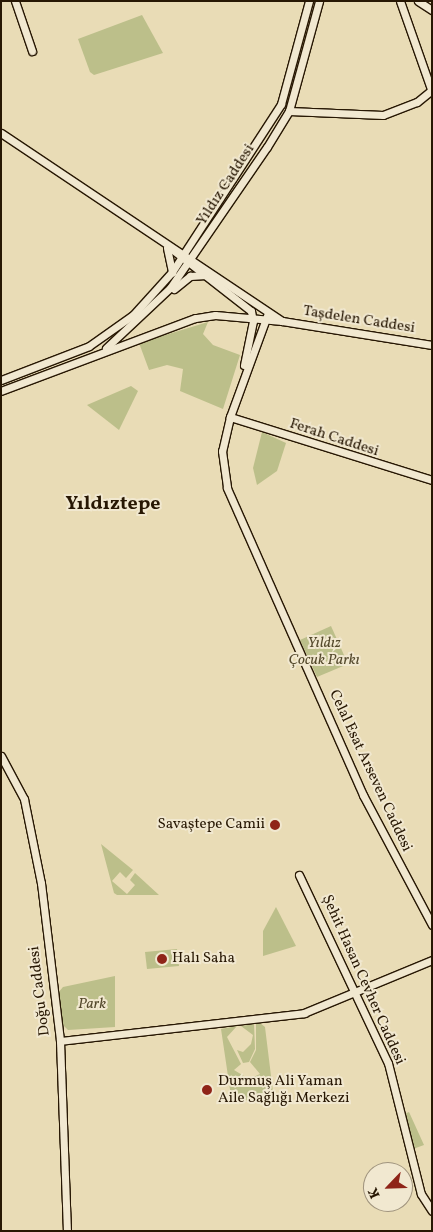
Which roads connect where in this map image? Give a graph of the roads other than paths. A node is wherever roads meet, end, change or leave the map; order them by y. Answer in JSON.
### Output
{"nodes":[{"id":1,"x":15,"y":1,"type":"edge"},
{"id":2,"x":309,"y":1,"type":"edge"},
{"id":3,"x":319,"y":1,"type":"edge"},
{"id":4,"x":400,"y":1,"type":"edge"},
{"id":5,"x":431,"y":1,"type":"edge"},
{"id":6,"x":421,"y":3,"type":"edge"},
{"id":7,"x":432,"y":10,"type":"edge"},
{"id":8,"x":32,"y":51,"type":"dead end"},
{"id":9,"x":432,"y":91,"type":"edge"},
{"id":10,"x":289,"y":110,"type":"junction"},
{"id":11,"x":1,"y":133,"type":"edge"},
{"id":12,"x":162,"y":242,"type":"junction"},
{"id":13,"x":185,"y":256,"type":"junction"},
{"id":14,"x":192,"y":261,"type":"junction"},
{"id":15,"x":172,"y":272,"type":"junction"},
{"id":16,"x":206,"y":275,"type":"junction"},
{"id":17,"x":155,"y":305,"type":"junction"},
{"id":18,"x":266,"y":311,"type":"junction"},
{"id":19,"x":253,"y":320,"type":"junction"},
{"id":20,"x":282,"y":321,"type":"junction"},
{"id":21,"x":265,"y":323,"type":"junction"},
{"id":22,"x":432,"y":345,"type":"edge"},
{"id":23,"x":102,"y":351,"type":"junction"},
{"id":24,"x":243,"y":373,"type":"junction"},
{"id":25,"x":1,"y":380,"type":"edge"},
{"id":26,"x":1,"y":391,"type":"edge"},
{"id":27,"x":230,"y":417,"type":"junction"},
{"id":28,"x":432,"y":480,"type":"edge"},
{"id":29,"x":1,"y":756,"type":"edge"},
{"id":30,"x":299,"y":875,"type":"dead end"},
{"id":31,"x":432,"y":925,"type":"edge"},
{"id":32,"x":432,"y":960,"type":"edge"},
{"id":33,"x":355,"y":991,"type":"junction"},
{"id":34,"x":60,"y":1041,"type":"junction"},
{"id":35,"x":432,"y":1210,"type":"edge"},
{"id":36,"x":67,"y":1231,"type":"edge"}],
"edges":[{"from":1,"to":8,"type":"main road"},
{"from":2,"to":13,"type":"main road","name":"Yıldız Caddesi"},
{"from":3,"to":10,"type":"main road","name":"Yıldız Caddesi"},
{"from":4,"to":9,"type":"main road"},
{"from":5,"to":6,"type":"main road"},
{"from":6,"to":7,"type":"main road"},
{"from":9,"to":10,"type":"main road"},
{"from":10,"to":14,"type":"main road","name":"Yıldız Caddesi"},
{"from":11,"to":12,"type":"main road"},
{"from":12,"to":13,"type":"main road"},
{"from":12,"to":15,"type":"main road"},
{"from":13,"to":14,"type":"main road"},
{"from":13,"to":15,"type":"main road","name":"Yıldız Caddesi"},
{"from":14,"to":16,"type":"main road"},
{"from":14,"to":17,"type":"main road","name":"Yıldız Caddesi"},
{"from":14,"to":18,"type":"main road"},
{"from":15,"to":25,"type":"main road","name":"Yıldız Caddesi"},
{"from":16,"to":17,"type":"main road"},
{"from":16,"to":19,"type":"main road"},
{"from":17,"to":23,"type":"main road","name":"Yıldız Caddesi"},
{"from":18,"to":19,"type":"main road"},
{"from":18,"to":20,"type":"main road"},
{"from":18,"to":21,"type":"main road"},
{"from":19,"to":21,"type":"main road"},
{"from":19,"to":23,"type":"main road"},
{"from":19,"to":24,"type":"main road"},
{"from":20,"to":21,"type":"main road"},
{"from":20,"to":22,"type":"main road","name":"Taşdelen Caddesi"},
{"from":21,"to":24,"type":"main road"},
{"from":23,"to":26,"type":"main road"},
{"from":24,"to":27,"type":"main road","name":"Celal Esat Arseven Caddesi"},
{"from":27,"to":28,"type":"main road","name":"Ferah Caddesi"},
{"from":27,"to":31,"type":"main road","name":"Celal Esat Arseven Caddesi"},
{"from":29,"to":34,"type":"main road","name":"Doğu Caddesi"},
{"from":30,"to":33,"type":"main road","name":"Şehit Hasan Cevher Caddesi"},
{"from":32,"to":33,"type":"main road"},
{"from":33,"to":34,"type":"main road"},
{"from":33,"to":35,"type":"main road","name":"Şehit Hasan Cevher Caddesi"},
{"from":34,"to":36,"type":"main road","name":"Doğu Caddesi"}]}
